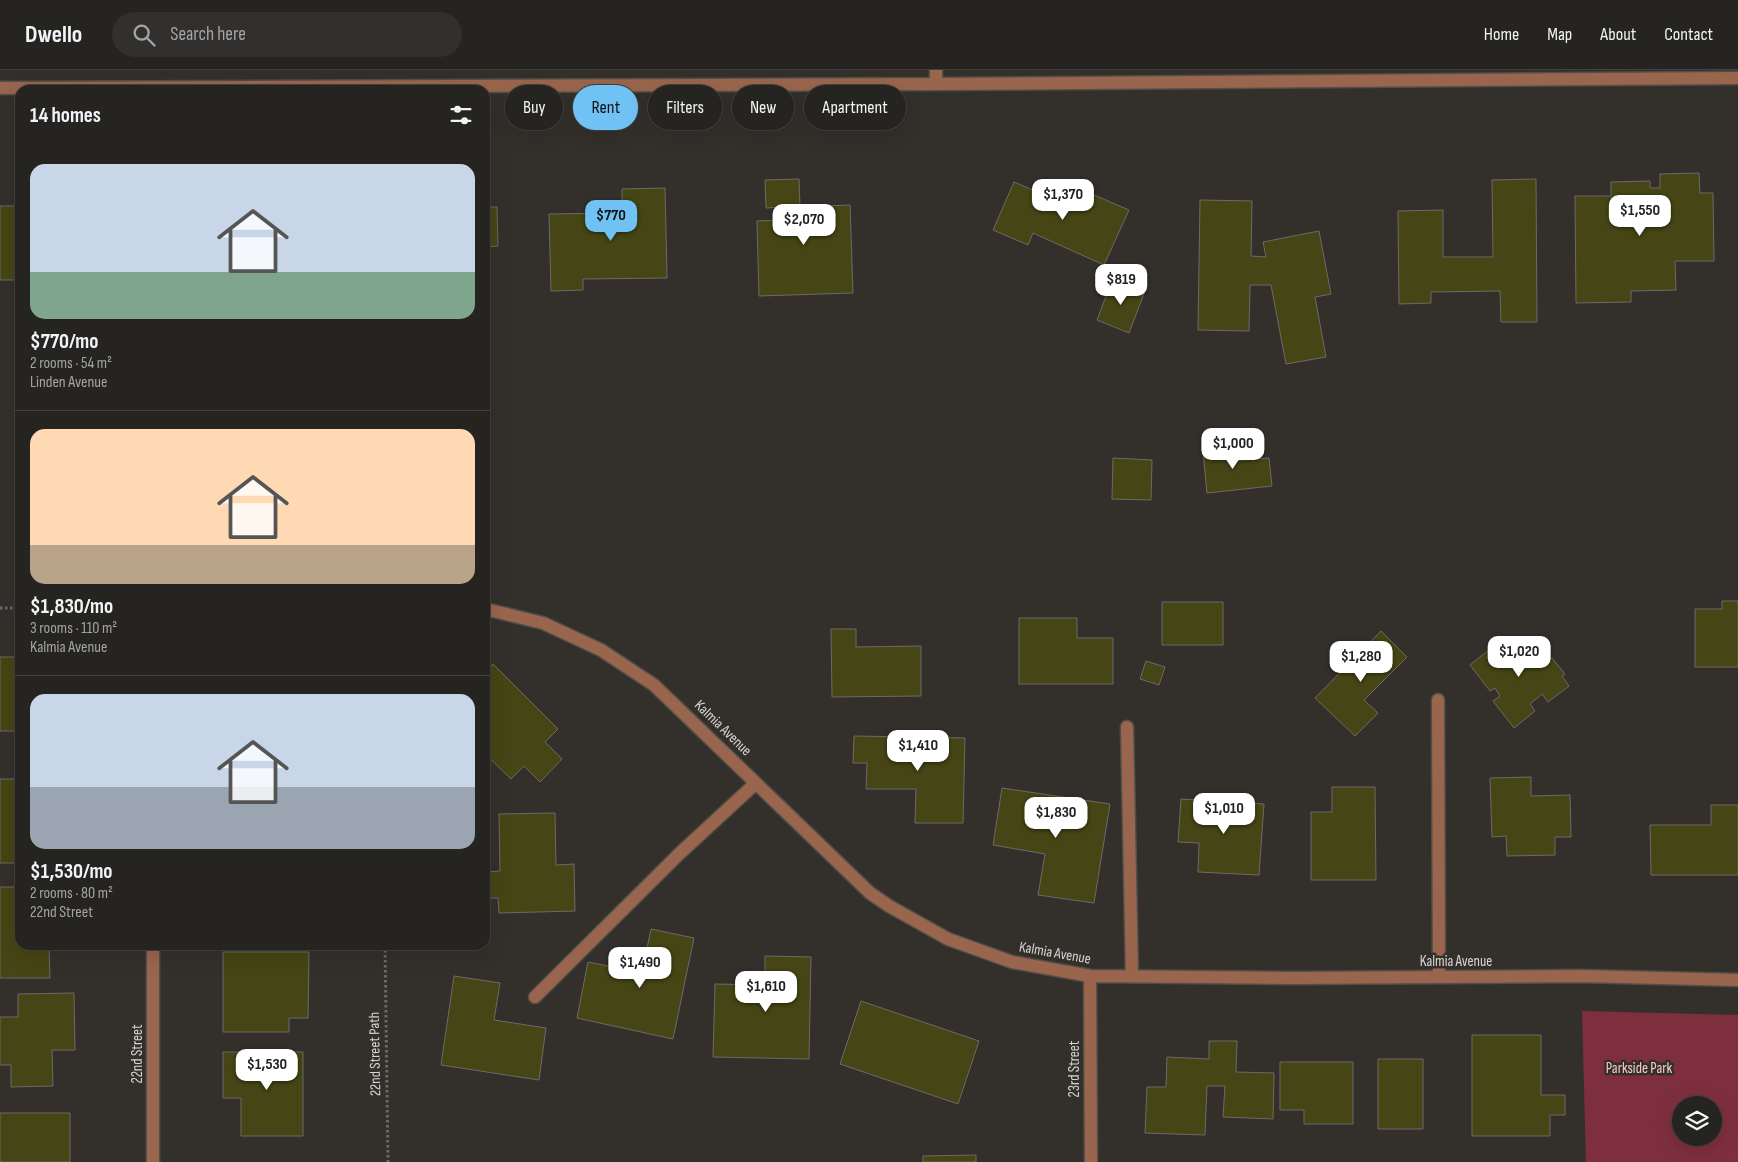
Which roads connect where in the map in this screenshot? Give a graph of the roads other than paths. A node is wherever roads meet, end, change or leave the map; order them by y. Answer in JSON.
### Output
{"nodes":[{"id":1,"x":936,"y":70,"type":"edge"},
{"id":2,"x":1738,"y":78,"type":"edge"},
{"id":3,"x":936,"y":84,"type":"junction"},
{"id":4,"x":490,"y":86,"type":"edge"},
{"id":5,"x":0,"y":88,"type":"edge"},
{"id":6,"x":15,"y":88,"type":"edge"},
{"id":7,"x":490,"y":610,"type":"edge"},
{"id":8,"x":1438,"y":700,"type":"dead end"},
{"id":9,"x":1127,"y":726,"type":"dead end"},
{"id":10,"x":756,"y":783,"type":"junction"},
{"id":11,"x":152,"y":950,"type":"edge"},
{"id":12,"x":1090,"y":976,"type":"junction"},
{"id":13,"x":1132,"y":976,"type":"junction"},
{"id":14,"x":1439,"y":977,"type":"junction"},
{"id":15,"x":1738,"y":980,"type":"edge"},
{"id":16,"x":535,"y":997,"type":"dead end"},
{"id":17,"x":153,"y":1162,"type":"edge"},
{"id":18,"x":1091,"y":1162,"type":"edge"}],
"edges":[{"from":1,"to":3,"type":"street"},
{"from":2,"to":3,"type":"street"},
{"from":3,"to":4,"type":"street"},
{"from":5,"to":6,"type":"street"},
{"from":7,"to":10,"type":"street","name":"Kalmia Avenue"},
{"from":8,"to":14,"type":"street"},
{"from":9,"to":13,"type":"street"},
{"from":10,"to":12,"type":"street","name":"Kalmia Avenue"},
{"from":10,"to":16,"type":"street"},
{"from":11,"to":17,"type":"street","name":"22nd Street"},
{"from":12,"to":13,"type":"street","name":"Kalmia Avenue"},
{"from":12,"to":18,"type":"street","name":"23rd Street"},
{"from":13,"to":14,"type":"street","name":"Kalmia Avenue"},
{"from":14,"to":15,"type":"street","name":"Kalmia Avenue"}]}
